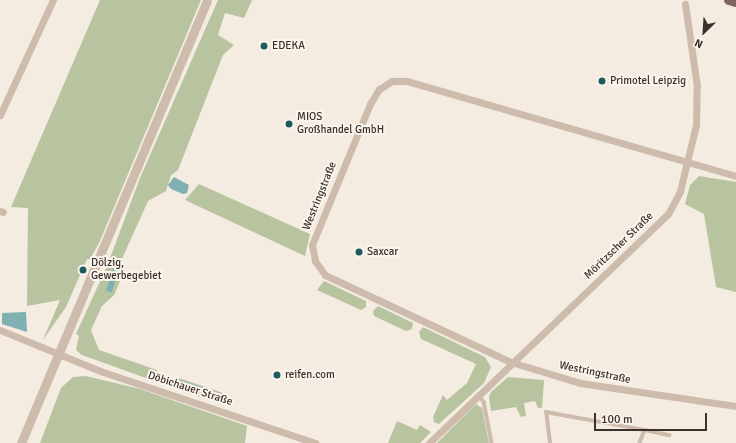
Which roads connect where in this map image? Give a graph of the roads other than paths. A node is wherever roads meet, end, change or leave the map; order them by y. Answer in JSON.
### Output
{"nodes":[{"id":1,"x":53,"y":0,"type":"edge"},
{"id":2,"x":207,"y":0,"type":"edge"},
{"id":3,"x":729,"y":0,"type":"edge"},
{"id":4,"x":736,"y":2,"type":"edge"},
{"id":5,"x":685,"y":4,"type":"dead end"},
{"id":6,"x":0,"y":116,"type":"edge"},
{"id":7,"x":688,"y":164,"type":"junction"},
{"id":8,"x":736,"y":176,"type":"edge"},
{"id":9,"x":0,"y":330,"type":"edge"},
{"id":10,"x":58,"y":355,"type":"junction"},
{"id":11,"x":511,"y":362,"type":"junction"},
{"id":12,"x":479,"y":394,"type":"junction"},
{"id":13,"x":736,"y":406,"type":"edge"},
{"id":14,"x":645,"y":430,"type":"junction"},
{"id":15,"x":669,"y":435,"type":"dead end"},
{"id":16,"x":21,"y":443,"type":"edge"},
{"id":17,"x":315,"y":443,"type":"edge"},
{"id":18,"x":429,"y":443,"type":"edge"},
{"id":19,"x":492,"y":443,"type":"edge"},
{"id":20,"x":550,"y":443,"type":"edge"},
{"id":21,"x":640,"y":443,"type":"edge"}],
"edges":[{"from":1,"to":6,"type":"street"},
{"from":2,"to":10,"type":"street"},
{"from":3,"to":4,"type":"main road"},
{"from":5,"to":7,"type":"street","name":"Möritzscher Straße"},
{"from":7,"to":8,"type":"street","name":"Westringstraße"},
{"from":7,"to":11,"type":"street","name":"Möritzscher Straße"},
{"from":7,"to":11,"type":"street","name":"Westringstraße"},
{"from":9,"to":10,"type":"street","name":"Döbichauer Straße"},
{"from":10,"to":16,"type":"street"},
{"from":10,"to":17,"type":"street","name":"Döbichauer Straße"},
{"from":11,"to":12,"type":"street","name":"Möritzscher Straße"},
{"from":11,"to":13,"type":"street","name":"Westringstraße"},
{"from":12,"to":18,"type":"street","name":"Möritzscher Straße"},
{"from":12,"to":19,"type":"lane"},
{"from":14,"to":15,"type":"lane"},
{"from":14,"to":20,"type":"lane"},
{"from":14,"to":21,"type":"lane"}]}
